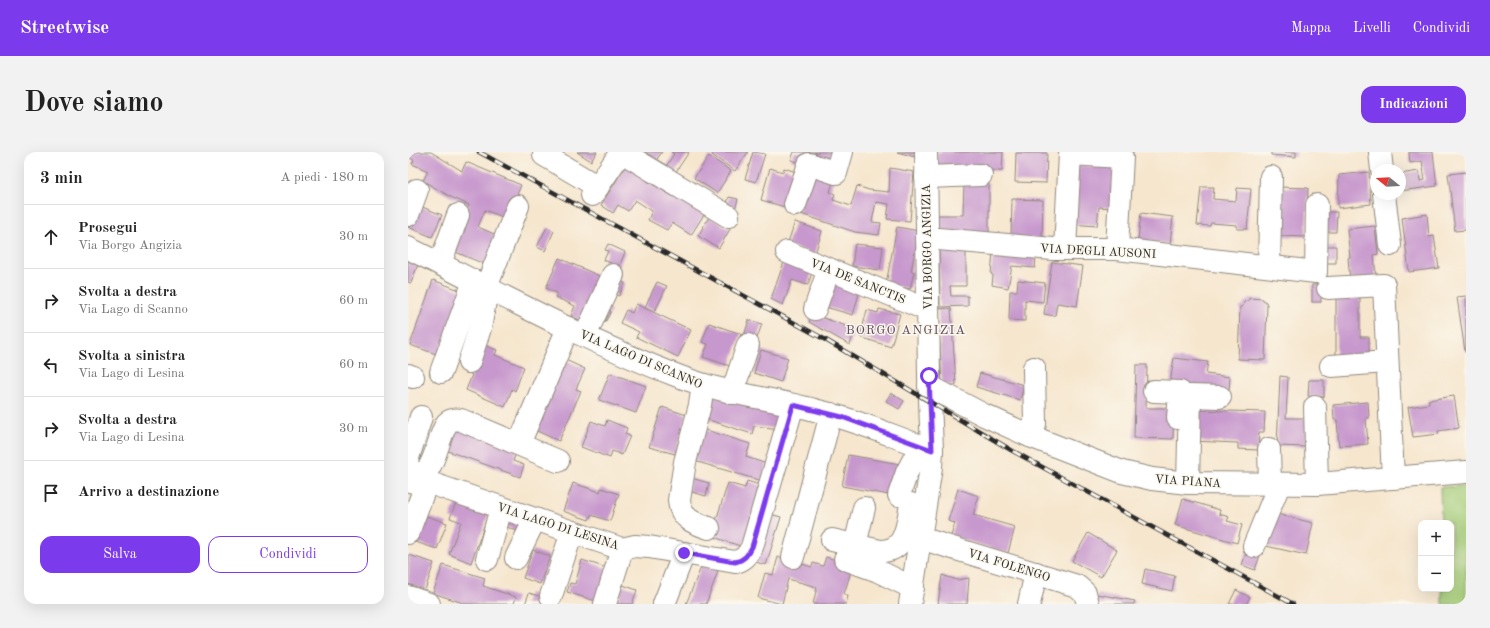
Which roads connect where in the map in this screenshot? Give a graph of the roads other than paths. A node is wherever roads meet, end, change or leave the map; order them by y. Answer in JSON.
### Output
{"nodes":[{"id":1,"x":546,"y":152,"type":"edge"},
{"id":2,"x":622,"y":152,"type":"edge"},
{"id":3,"x":842,"y":152,"type":"edge"},
{"id":4,"x":926,"y":152,"type":"edge"},
{"id":5,"x":1380,"y":152,"type":"edge"},
{"id":6,"x":1057,"y":157,"type":"dead end"},
{"id":7,"x":1381,"y":164,"type":"edge"},
{"id":8,"x":981,"y":175,"type":"dead end"},
{"id":9,"x":926,"y":177,"type":"junction"},
{"id":10,"x":1271,"y":177,"type":"dead end"},
{"id":11,"x":417,"y":190,"type":"dead end"},
{"id":12,"x":1385,"y":200,"type":"edge"},
{"id":13,"x":795,"y":205,"type":"dead end"},
{"id":14,"x":1317,"y":205,"type":"dead end"},
{"id":15,"x":518,"y":206,"type":"dead end"},
{"id":16,"x":408,"y":215,"type":"edge"},
{"id":17,"x":458,"y":215,"type":"dead end"},
{"id":18,"x":728,"y":216,"type":"dead end"},
{"id":19,"x":927,"y":238,"type":"junction"},
{"id":20,"x":1390,"y":245,"type":"dead end"},
{"id":21,"x":408,"y":248,"type":"edge"},
{"id":22,"x":1059,"y":248,"type":"junction"},
{"id":23,"x":1117,"y":249,"type":"junction"},
{"id":24,"x":787,"y":252,"type":"dead end"},
{"id":25,"x":440,"y":264,"type":"junction"},
{"id":26,"x":1269,"y":266,"type":"junction"},
{"id":27,"x":829,"y":269,"type":"junction"},
{"id":28,"x":613,"y":275,"type":"dead end"},
{"id":29,"x":1322,"y":280,"type":"junction"},
{"id":30,"x":480,"y":284,"type":"junction"},
{"id":31,"x":815,"y":309,"type":"dead end"},
{"id":32,"x":928,"y":310,"type":"junction"},
{"id":33,"x":576,"y":332,"type":"junction"},
{"id":34,"x":748,"y":345,"type":"dead end"},
{"id":35,"x":469,"y":362,"type":"dead end"},
{"id":36,"x":1387,"y":362,"type":"junction"},
{"id":37,"x":1332,"y":366,"type":"dead end"},
{"id":38,"x":1034,"y":368,"type":"dead end"},
{"id":39,"x":441,"y":372,"type":"dead end"},
{"id":40,"x":703,"y":385,"type":"junction"},
{"id":41,"x":929,"y":386,"type":"junction"},
{"id":42,"x":1154,"y":391,"type":"dead end"},
{"id":43,"x":732,"y":393,"type":"junction"},
{"id":44,"x":1220,"y":396,"type":"dead end"},
{"id":45,"x":793,"y":405,"type":"junction"},
{"id":46,"x":1315,"y":407,"type":"dead end"},
{"id":47,"x":831,"y":414,"type":"junction"},
{"id":48,"x":421,"y":417,"type":"dead end"},
{"id":49,"x":1030,"y":436,"type":"junction"},
{"id":50,"x":519,"y":444,"type":"junction"},
{"id":51,"x":1269,"y":449,"type":"dead end"},
{"id":52,"x":922,"y":450,"type":"junction"},
{"id":53,"x":408,"y":458,"type":"edge"},
{"id":54,"x":558,"y":461,"type":"dead end"},
{"id":55,"x":1466,"y":472,"type":"edge"},
{"id":56,"x":416,"y":477,"type":"edge"},
{"id":57,"x":1393,"y":478,"type":"junction"},
{"id":58,"x":1181,"y":482,"type":"junction"},
{"id":59,"x":1317,"y":484,"type":"junction"},
{"id":60,"x":1275,"y":485,"type":"junction"},
{"id":61,"x":899,"y":495,"type":"dead end"},
{"id":62,"x":501,"y":508,"type":"junction"},
{"id":63,"x":864,"y":508,"type":"dead end"},
{"id":64,"x":535,"y":519,"type":"junction"},
{"id":65,"x":709,"y":528,"type":"dead end"},
{"id":66,"x":572,"y":532,"type":"junction"},
{"id":67,"x":408,"y":533,"type":"edge"},
{"id":68,"x":920,"y":538,"type":"junction"},
{"id":69,"x":832,"y":540,"type":"dead end"},
{"id":70,"x":1254,"y":546,"type":"dead end"},
{"id":71,"x":622,"y":549,"type":"junction"},
{"id":72,"x":850,"y":552,"type":"junction"},
{"id":73,"x":684,"y":553,"type":"junction"},
{"id":74,"x":793,"y":557,"type":"dead end"},
{"id":75,"x":516,"y":558,"type":"dead end"},
{"id":76,"x":487,"y":559,"type":"dead end"},
{"id":77,"x":1036,"y":573,"type":"junction"},
{"id":78,"x":551,"y":596,"type":"dead end"},
{"id":79,"x":911,"y":596,"type":"edge"},
{"id":80,"x":408,"y":597,"type":"edge"},
{"id":81,"x":429,"y":604,"type":"edge"},
{"id":82,"x":605,"y":604,"type":"edge"},
{"id":83,"x":664,"y":604,"type":"edge"},
{"id":84,"x":1029,"y":604,"type":"edge"},
{"id":85,"x":1088,"y":604,"type":"edge"}],
"edges":[{"from":1,"to":2,"type":"street"},
{"from":2,"to":18,"type":"street"},
{"from":3,"to":13,"type":"street"},
{"from":4,"to":9,"type":"street","name":"VIA BORGO ANGIZIA"},
{"from":5,"to":7,"type":"street"},
{"from":6,"to":22,"type":"street"},
{"from":8,"to":9,"type":"street"},
{"from":9,"to":19,"type":"street","name":"VIA BORGO ANGIZIA"},
{"from":10,"to":26,"type":"street"},
{"from":11,"to":16,"type":"street"},
{"from":12,"to":20,"type":"street"},
{"from":14,"to":29,"type":"street"},
{"from":15,"to":30,"type":"street"},
{"from":17,"to":25,"type":"street"},
{"from":19,"to":22,"type":"street","name":"VIA DEGLI AUSONI"},
{"from":19,"to":32,"type":"street","name":"VIA BORGO ANGIZIA"},
{"from":21,"to":25,"type":"street","name":"VIA LAGO DI SCANNO"},
{"from":22,"to":23,"type":"street","name":"VIA DEGLI AUSONI"},
{"from":22,"to":23,"type":"street"},
{"from":23,"to":26,"type":"street","name":"VIA DEGLI AUSONI"},
{"from":24,"to":27,"type":"street","name":"VIA DE SANCTIS"},
{"from":25,"to":30,"type":"street","name":"VIA LAGO DI SCANNO"},
{"from":26,"to":29,"type":"street","name":"VIA DEGLI AUSONI"},
{"from":27,"to":31,"type":"street"},
{"from":27,"to":32,"type":"street","name":"VIA DE SANCTIS"},
{"from":28,"to":33,"type":"street"},
{"from":29,"to":36,"type":"street","name":"VIA DEGLI AUSONI"},
{"from":30,"to":33,"type":"street","name":"VIA LAGO DI SCANNO"},
{"from":30,"to":35,"type":"street"},
{"from":30,"to":39,"type":"street"},
{"from":32,"to":41,"type":"street","name":"VIA BORGO ANGIZIA"},
{"from":33,"to":40,"type":"street","name":"VIA LAGO DI SCANNO"},
{"from":33,"to":50,"type":"street"},
{"from":34,"to":43,"type":"street"},
{"from":36,"to":37,"type":"street"},
{"from":36,"to":57,"type":"street"},
{"from":38,"to":49,"type":"street"},
{"from":40,"to":43,"type":"street","name":"VIA LAGO DI SCANNO"},
{"from":40,"to":65,"type":"street"},
{"from":41,"to":49,"type":"street","name":"VIA PIANA"},
{"from":41,"to":52,"type":"street","name":"VIA BORGO ANGIZIA"},
{"from":42,"to":58,"type":"street"},
{"from":43,"to":45,"type":"street","name":"VIA LAGO DI SCANNO"},
{"from":44,"to":58,"type":"street"},
{"from":45,"to":47,"type":"street","name":"VIA LAGO DI SCANNO"},
{"from":45,"to":73,"type":"street","name":"VIA LAGO DI LESINA"},
{"from":46,"to":59,"type":"street"},
{"from":47,"to":52,"type":"street","name":"VIA LAGO DI SCANNO"},
{"from":47,"to":74,"type":"street"},
{"from":48,"to":53,"type":"street"},
{"from":49,"to":58,"type":"street","name":"VIA PIANA"},
{"from":50,"to":54,"type":"street"},
{"from":50,"to":56,"type":"street"},
{"from":51,"to":60,"type":"street"},
{"from":52,"to":61,"type":"street"},
{"from":52,"to":68,"type":"street","name":"VIA BORGO ANGIZIA"},
{"from":52,"to":72,"type":"street"},
{"from":55,"to":57,"type":"street","name":"VIA PIANA"},
{"from":56,"to":62,"type":"street","name":"VIA LAGO DI LESINA"},
{"from":56,"to":67,"type":"street"},
{"from":57,"to":59,"type":"street","name":"VIA PIANA"},
{"from":58,"to":60,"type":"street","name":"VIA PIANA"},
{"from":59,"to":60,"type":"street","name":"VIA PIANA"},
{"from":60,"to":70,"type":"street"},
{"from":62,"to":64,"type":"street","name":"VIA LAGO DI LESINA"},
{"from":62,"to":76,"type":"street"},
{"from":63,"to":72,"type":"street"},
{"from":64,"to":66,"type":"street","name":"VIA LAGO DI LESINA"},
{"from":64,"to":75,"type":"street"},
{"from":66,"to":71,"type":"street","name":"VIA LAGO DI LESINA"},
{"from":66,"to":78,"type":"street"},
{"from":68,"to":77,"type":"street","name":"VIA FOLENGO"},
{"from":68,"to":79,"type":"street","name":"VIA BORGO ANGIZIA"},
{"from":69,"to":72,"type":"street"},
{"from":71,"to":73,"type":"street","name":"VIA LAGO DI LESINA"},
{"from":71,"to":82,"type":"street"},
{"from":72,"to":79,"type":"street"},
{"from":73,"to":83,"type":"street"},
{"from":77,"to":84,"type":"street"},
{"from":77,"to":85,"type":"street","name":"VIA FOLENGO"},
{"from":80,"to":81,"type":"street"}]}
